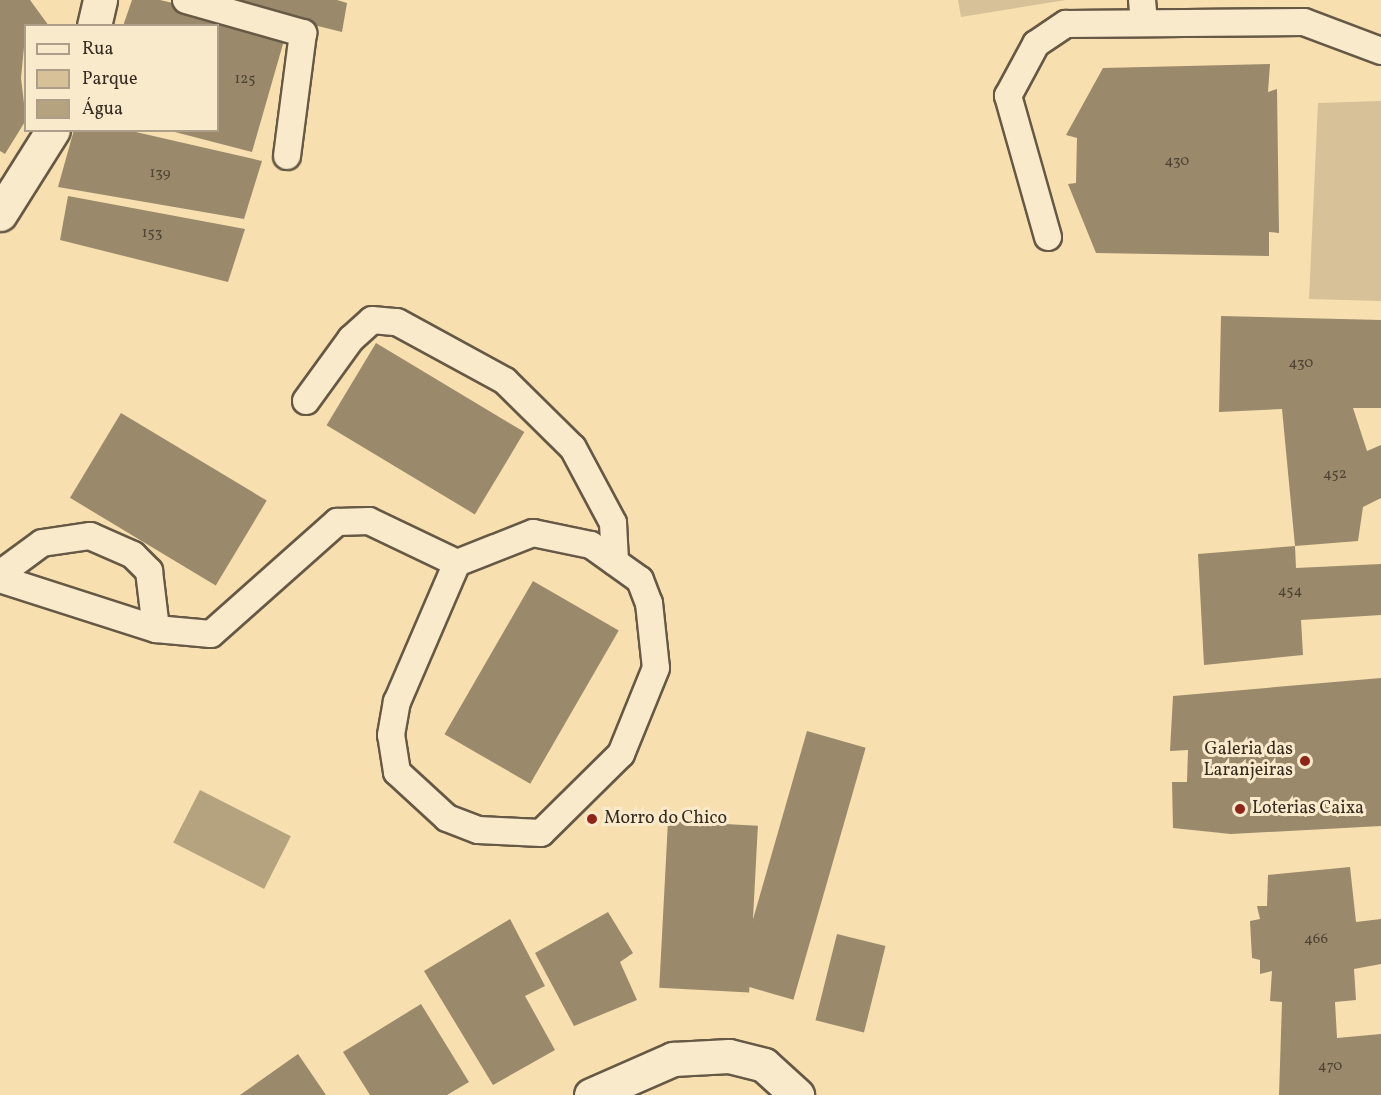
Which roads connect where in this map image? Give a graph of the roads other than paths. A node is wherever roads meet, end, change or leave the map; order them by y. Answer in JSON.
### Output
{"nodes":[{"id":1,"x":100,"y":0,"type":"edge"},
{"id":2,"x":186,"y":0,"type":"edge"},
{"id":3,"x":1143,"y":11,"type":"edge"},
{"id":4,"x":94,"y":24,"type":"edge"},
{"id":5,"x":1381,"y":51,"type":"edge"},
{"id":6,"x":52,"y":132,"type":"edge"},
{"id":7,"x":287,"y":156,"type":"dead end"},
{"id":8,"x":0,"y":214,"type":"edge"},
{"id":9,"x":1048,"y":237,"type":"dead end"},
{"id":10,"x":306,"y":401,"type":"dead end"},
{"id":11,"x":615,"y":562,"type":"junction"},
{"id":12,"x":457,"y":563,"type":"junction"},
{"id":13,"x":0,"y":574,"type":"edge"},
{"id":14,"x":0,"y":579,"type":"edge"},
{"id":15,"x":156,"y":628,"type":"junction"},
{"id":16,"x":591,"y":1095,"type":"edge"},
{"id":17,"x":797,"y":1095,"type":"edge"}],
"edges":[{"from":1,"to":4,"type":"street"},
{"from":2,"to":7,"type":"lane"},
{"from":3,"to":5,"type":"lane"},
{"from":3,"to":9,"type":"lane"},
{"from":6,"to":8,"type":"street"},
{"from":10,"to":11,"type":"lane"},
{"from":11,"to":12,"type":"lane"},
{"from":11,"to":12,"type":"lane"},
{"from":12,"to":15,"type":"lane"},
{"from":13,"to":15,"type":"lane"},
{"from":14,"to":15,"type":"lane"},
{"from":16,"to":17,"type":"street"}]}
